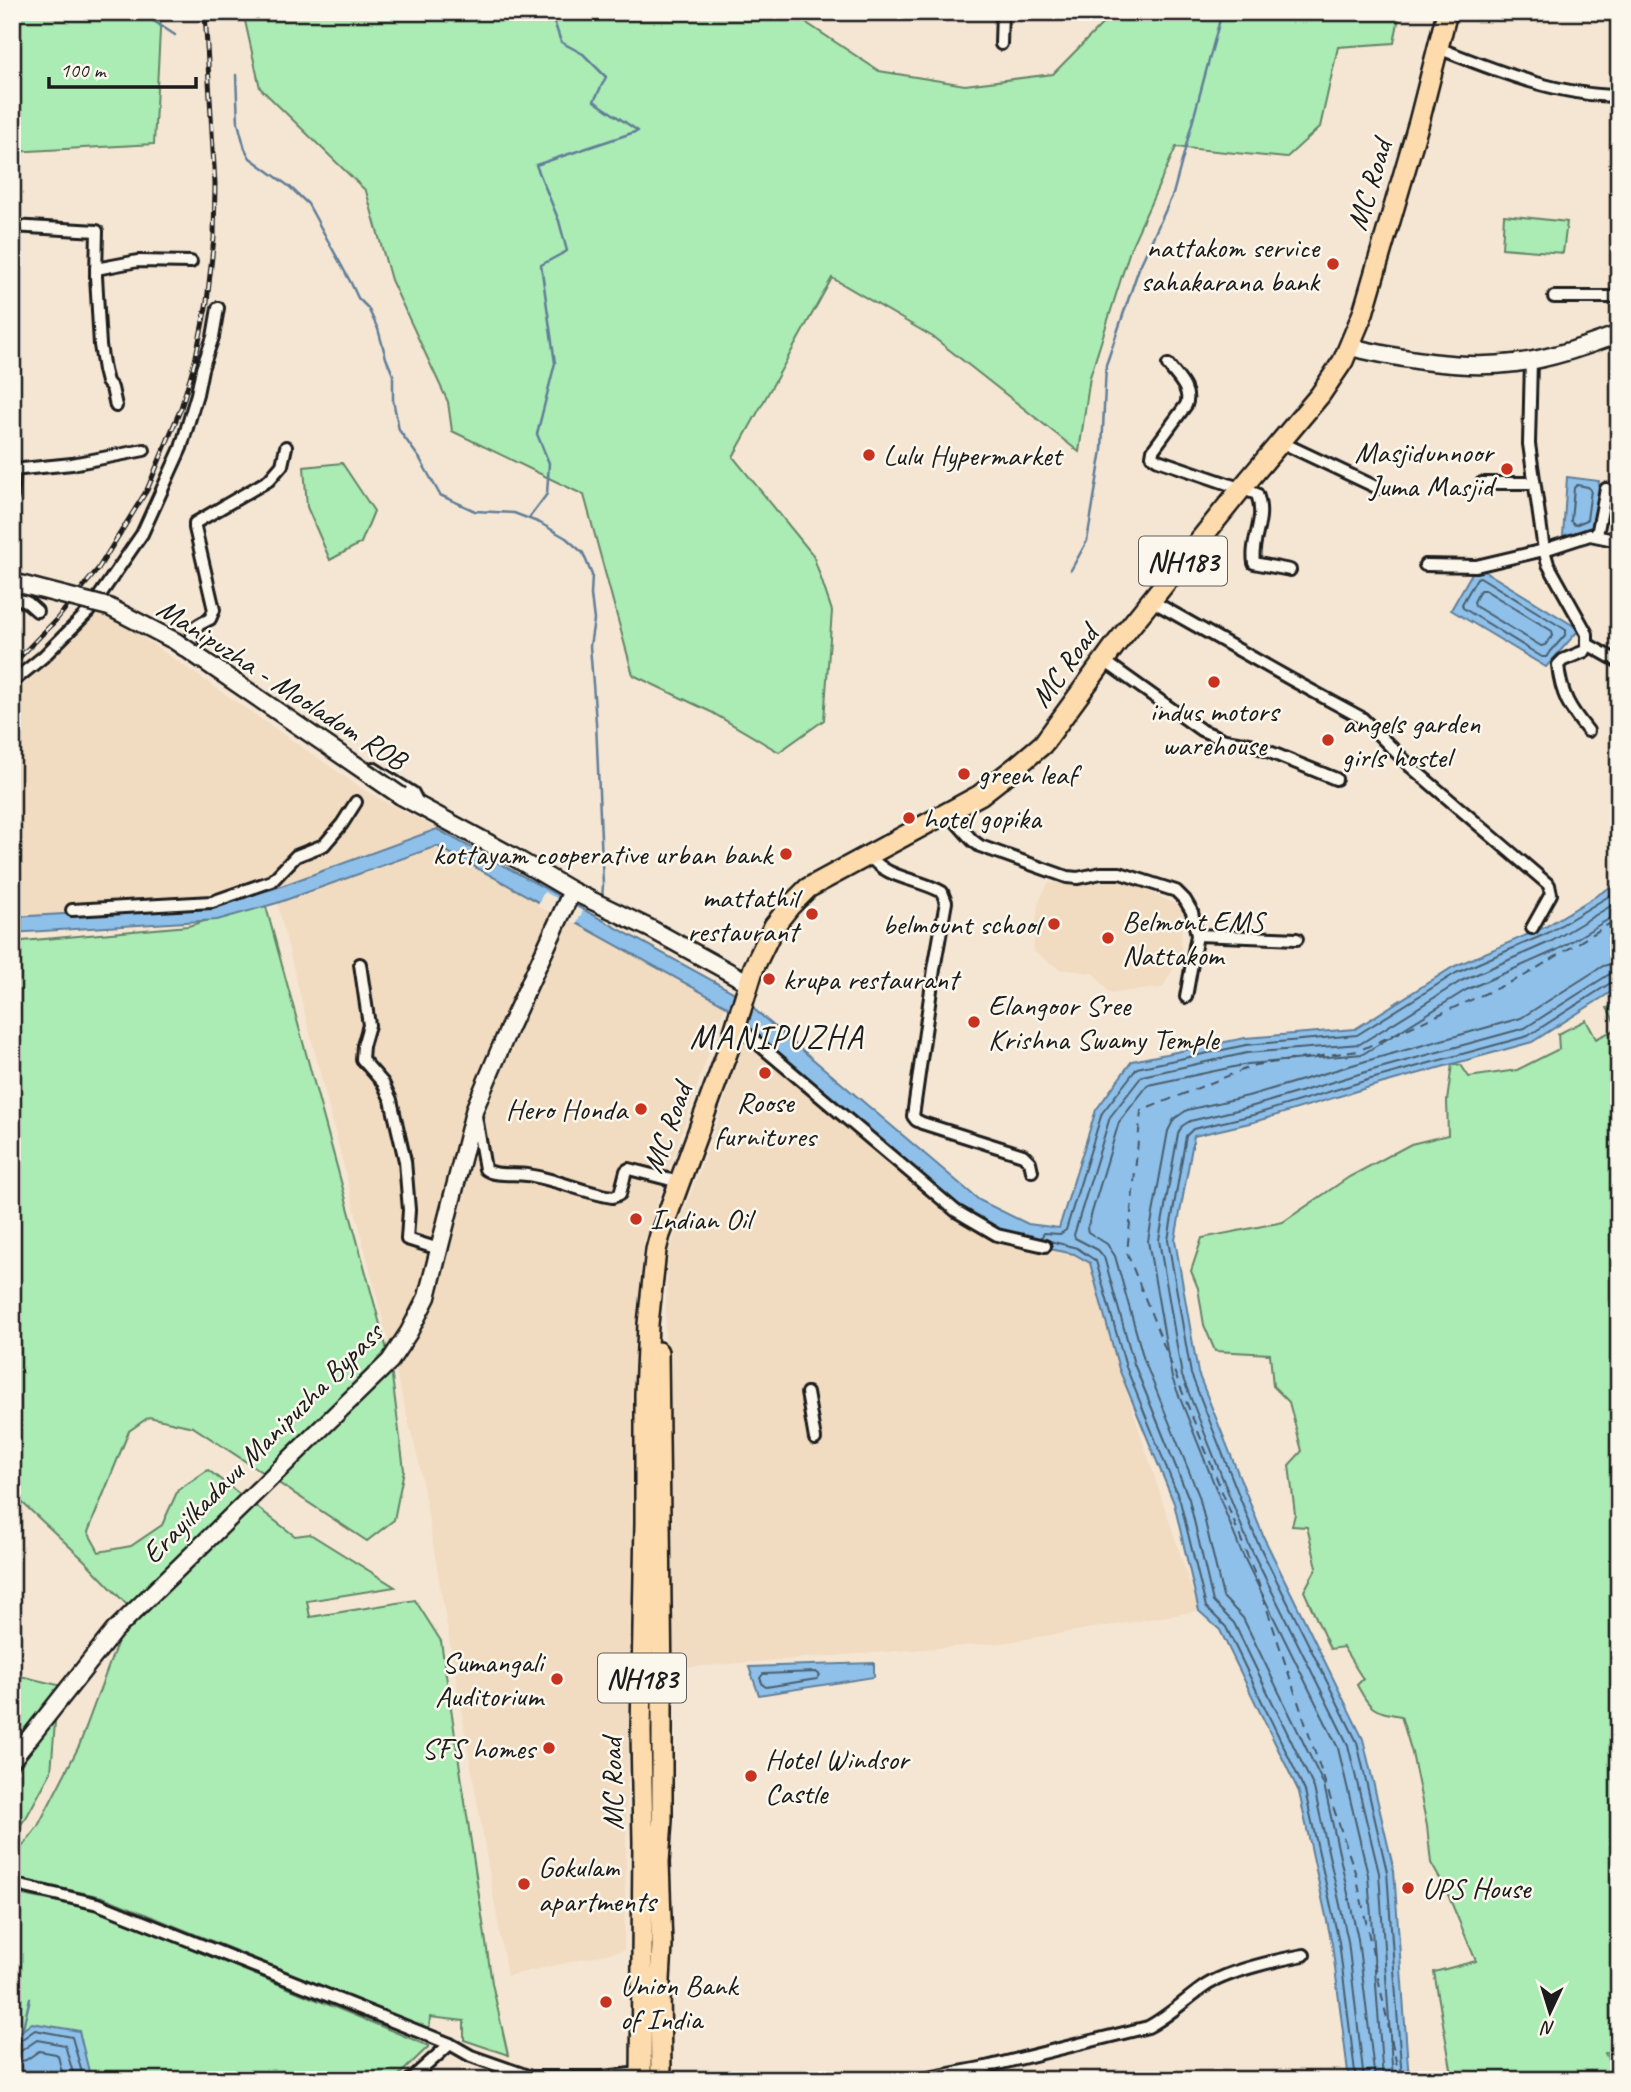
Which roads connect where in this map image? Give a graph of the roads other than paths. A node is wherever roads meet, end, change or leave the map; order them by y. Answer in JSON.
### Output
{"nodes":[{"id":1,"x":1002,"y":12,"type":"edge"},
{"id":2,"x":1447,"y":12,"type":"edge"},
{"id":3,"x":1001,"y":44,"type":"dead end"},
{"id":4,"x":1438,"y":48,"type":"junction"},
{"id":5,"x":1619,"y":96,"type":"edge"},
{"id":6,"x":12,"y":226,"type":"edge"},
{"id":7,"x":191,"y":262,"type":"dead end"},
{"id":8,"x":96,"y":269,"type":"junction"},
{"id":9,"x":1554,"y":297,"type":"dead end"},
{"id":10,"x":1619,"y":297,"type":"edge"},
{"id":11,"x":218,"y":308,"type":"dead end"},
{"id":12,"x":1619,"y":334,"type":"edge"},
{"id":13,"x":1350,"y":347,"type":"junction"},
{"id":14,"x":1531,"y":360,"type":"junction"},
{"id":15,"x":1168,"y":365,"type":"dead end"},
{"id":16,"x":116,"y":406,"type":"dead end"},
{"id":17,"x":1282,"y":441,"type":"junction"},
{"id":18,"x":286,"y":447,"type":"dead end"},
{"id":19,"x":144,"y":450,"type":"dead end"},
{"id":20,"x":12,"y":471,"type":"edge"},
{"id":21,"x":1482,"y":482,"type":"dead end"},
{"id":22,"x":1534,"y":483,"type":"junction"},
{"id":23,"x":1378,"y":488,"type":"dead end"},
{"id":24,"x":1241,"y":489,"type":"junction"},
{"id":25,"x":1606,"y":489,"type":"dead end"},
{"id":26,"x":12,"y":497,"type":"edge"},
{"id":27,"x":1597,"y":535,"type":"junction"},
{"id":28,"x":1619,"y":541,"type":"edge"},
{"id":29,"x":1544,"y":550,"type":"junction"},
{"id":30,"x":1425,"y":565,"type":"dead end"},
{"id":31,"x":1290,"y":570,"type":"dead end"},
{"id":32,"x":12,"y":582,"type":"edge"},
{"id":33,"x":12,"y":595,"type":"edge"},
{"id":34,"x":1152,"y":600,"type":"junction"},
{"id":35,"x":37,"y":611,"type":"dead end"},
{"id":36,"x":1587,"y":644,"type":"junction"},
{"id":37,"x":1103,"y":660,"type":"junction"},
{"id":38,"x":1619,"y":662,"type":"edge"},
{"id":39,"x":12,"y":682,"type":"edge"},
{"id":40,"x":1588,"y":732,"type":"dead end"},
{"id":41,"x":1336,"y":779,"type":"dead end"},
{"id":42,"x":356,"y":802,"type":"dead end"},
{"id":43,"x":419,"y":805,"type":"junction"},
{"id":44,"x":948,"y":813,"type":"junction"},
{"id":45,"x":869,"y":855,"type":"junction"},
{"id":46,"x":572,"y":891,"type":"junction"},
{"id":47,"x":72,"y":910,"type":"dead end"},
{"id":48,"x":1532,"y":928,"type":"dead end"},
{"id":49,"x":1197,"y":935,"type":"junction"},
{"id":50,"x":1297,"y":939,"type":"dead end"},
{"id":51,"x":360,"y":964,"type":"dead end"},
{"id":52,"x":748,"y":983,"type":"junction"},
{"id":53,"x":1186,"y":997,"type":"dead end"},
{"id":54,"x":739,"y":1018,"type":"junction"},
{"id":55,"x":475,"y":1108,"type":"junction"},
{"id":56,"x":1031,"y":1171,"type":"dead end"},
{"id":57,"x":679,"y":1182,"type":"junction"},
{"id":58,"x":1045,"y":1246,"type":"dead end"},
{"id":59,"x":439,"y":1249,"type":"junction"},
{"id":60,"x":653,"y":1277,"type":"junction"},
{"id":61,"x":807,"y":1393,"type":"dead end"},
{"id":62,"x":815,"y":1438,"type":"dead end"},
{"id":63,"x":12,"y":1760,"type":"edge"},
{"id":64,"x":662,"y":1796,"type":"junction"},
{"id":65,"x":641,"y":1797,"type":"junction"},
{"id":66,"x":12,"y":1884,"type":"edge"},
{"id":67,"x":1304,"y":1955,"type":"dead end"},
{"id":68,"x":450,"y":2044,"type":"junction"},
{"id":69,"x":986,"y":2067,"type":"junction"},
{"id":70,"x":641,"y":2077,"type":"edge"},
{"id":71,"x":410,"y":2080,"type":"edge"},
{"id":72,"x":661,"y":2080,"type":"edge"},
{"id":73,"x":917,"y":2080,"type":"edge"},
{"id":74,"x":989,"y":2080,"type":"edge"}],
"edges":[{"from":1,"to":3,"type":"street"},
{"from":2,"to":4,"type":"highway","name":"MC Road","number":"NH183"},
{"from":4,"to":5,"type":"street"},
{"from":4,"to":13,"type":"highway","name":"MC Road","number":"NH183"},
{"from":6,"to":8,"type":"street"},
{"from":7,"to":8,"type":"street"},
{"from":8,"to":16,"type":"street"},
{"from":9,"to":10,"type":"street"},
{"from":11,"to":39,"type":"street"},
{"from":12,"to":14,"type":"main road"},
{"from":13,"to":14,"type":"main road"},
{"from":13,"to":17,"type":"highway","name":"MC Road","number":"NH183"},
{"from":14,"to":22,"type":"street"},
{"from":15,"to":24,"type":"street"},
{"from":17,"to":23,"type":"street"},
{"from":17,"to":24,"type":"highway","name":"MC Road","number":"NH183"},
{"from":18,"to":43,"type":"street"},
{"from":19,"to":20,"type":"street"},
{"from":20,"to":26,"type":"street"},
{"from":21,"to":22,"type":"street"},
{"from":22,"to":29,"type":"street"},
{"from":24,"to":31,"type":"street"},
{"from":24,"to":34,"type":"highway","name":"MC Road","number":"NH183"},
{"from":25,"to":27,"type":"street"},
{"from":27,"to":28,"type":"street"},
{"from":27,"to":29,"type":"street"},
{"from":29,"to":30,"type":"street"},
{"from":29,"to":36,"type":"street"},
{"from":32,"to":43,"type":"main road","name":"Manipuzha - Mooladom ROB","bridge":true},
{"from":33,"to":35,"type":"street"},
{"from":34,"to":37,"type":"highway","name":"MC Road","number":"NH183"},
{"from":34,"to":48,"type":"street"},
{"from":36,"to":38,"type":"street"},
{"from":36,"to":40,"type":"street"},
{"from":37,"to":41,"type":"street"},
{"from":37,"to":44,"type":"highway","name":"MC Road","number":"NH183"},
{"from":42,"to":47,"type":"street"},
{"from":43,"to":46,"type":"main road","name":"Manipuzha - Mooladom ROB"},
{"from":44,"to":45,"type":"highway","name":"MC Road","number":"NH183"},
{"from":44,"to":49,"type":"street"},
{"from":45,"to":52,"type":"highway","name":"MC Road","number":"NH183"},
{"from":45,"to":56,"type":"street"},
{"from":46,"to":52,"type":"main road","name":"Manipuzha - Mooladom ROB"},
{"from":46,"to":55,"type":"main road","name":"Erayilkadavu Manipuzha Bypass"},
{"from":49,"to":50,"type":"street"},
{"from":49,"to":53,"type":"street"},
{"from":51,"to":59,"type":"street"},
{"from":52,"to":54,"type":"highway","name":"MC Road","number":"NH183"},
{"from":54,"to":57,"type":"highway","name":"MC Road","number":"NH183"},
{"from":54,"to":58,"type":"street"},
{"from":55,"to":57,"type":"street"},
{"from":55,"to":59,"type":"main road","name":"Erayilkadavu Manipuzha Bypass"},
{"from":57,"to":60,"type":"highway","name":"MC Road","number":"NH183"},
{"from":59,"to":63,"type":"main road","name":"Erayilkadavu Manipuzha Bypass"},
{"from":60,"to":64,"type":"highway","name":"MC Road","number":"NH183"},
{"from":60,"to":65,"type":"highway","name":"MC Road","number":"NH183"},
{"from":61,"to":62,"type":"street"},
{"from":64,"to":65,"type":"highway"},
{"from":64,"to":72,"type":"highway","name":"MC Road","number":"NH183"},
{"from":65,"to":70,"type":"highway","name":"MC Road","number":"NH183"},
{"from":66,"to":68,"type":"street"},
{"from":67,"to":69,"type":"street"},
{"from":68,"to":70,"type":"street"},
{"from":68,"to":71,"type":"street"},
{"from":69,"to":73,"type":"street"},
{"from":69,"to":74,"type":"street"}]}
